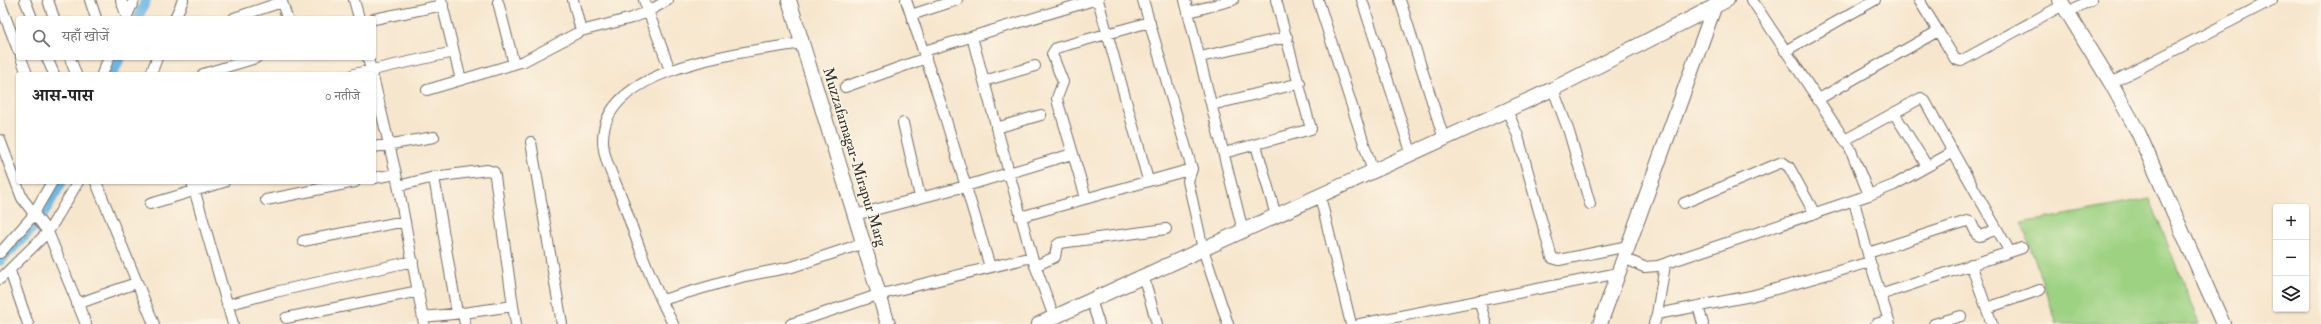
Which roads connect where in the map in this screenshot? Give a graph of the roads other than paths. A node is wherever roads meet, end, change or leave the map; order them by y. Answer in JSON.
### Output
{"nodes":[{"id":1,"x":25,"y":0,"type":"edge"},
{"id":2,"x":48,"y":0,"type":"edge"},
{"id":3,"x":90,"y":0,"type":"edge"},
{"id":4,"x":121,"y":0,"type":"edge"},
{"id":5,"x":134,"y":0,"type":"edge"},
{"id":6,"x":183,"y":0,"type":"edge"},
{"id":7,"x":354,"y":0,"type":"edge"},
{"id":8,"x":573,"y":0,"type":"edge"},
{"id":9,"x":644,"y":0,"type":"edge"},
{"id":10,"x":668,"y":0,"type":"edge"},
{"id":11,"x":788,"y":0,"type":"edge"},
{"id":12,"x":906,"y":0,"type":"edge"},
{"id":13,"x":957,"y":0,"type":"edge"},
{"id":14,"x":1094,"y":0,"type":"edge"},
{"id":15,"x":1098,"y":0,"type":"edge"},
{"id":16,"x":1143,"y":0,"type":"edge"},
{"id":17,"x":1186,"y":0,"type":"edge"},
{"id":18,"x":1233,"y":0,"type":"edge"},
{"id":19,"x":1276,"y":0,"type":"edge"},
{"id":20,"x":1318,"y":0,"type":"edge"},
{"id":21,"x":1362,"y":0,"type":"edge"},
{"id":22,"x":1400,"y":0,"type":"edge"},
{"id":23,"x":1752,"y":0,"type":"edge"},
{"id":24,"x":1875,"y":0,"type":"edge"},
{"id":25,"x":1919,"y":0,"type":"edge"},
{"id":26,"x":2092,"y":0,"type":"edge"},
{"id":27,"x":2272,"y":0,"type":"edge"},
{"id":28,"x":282,"y":1,"type":"edge"},
{"id":29,"x":498,"y":2,"type":"dead end"},
{"id":30,"x":1721,"y":2,"type":"edge"},
{"id":31,"x":0,"y":3,"type":"edge"},
{"id":32,"x":442,"y":3,"type":"edge"},
{"id":33,"x":2067,"y":5,"type":"edge"},
{"id":34,"x":647,"y":12,"type":"junction"},
{"id":35,"x":1188,"y":12,"type":"junction"},
{"id":36,"x":910,"y":15,"type":"junction"},
{"id":37,"x":31,"y":16,"type":"edge"},
{"id":38,"x":53,"y":16,"type":"edge"},
{"id":39,"x":95,"y":16,"type":"edge"},
{"id":40,"x":126,"y":16,"type":"edge"},
{"id":41,"x":126,"y":16,"type":"edge"},
{"id":42,"x":176,"y":16,"type":"edge"},
{"id":43,"x":240,"y":16,"type":"edge"},
{"id":44,"x":286,"y":16,"type":"edge"},
{"id":45,"x":358,"y":16,"type":"edge"},
{"id":46,"x":376,"y":19,"type":"edge"},
{"id":47,"x":1150,"y":22,"type":"junction"},
{"id":48,"x":581,"y":31,"type":"junction"},
{"id":49,"x":1938,"y":31,"type":"junction"},
{"id":50,"x":1108,"y":35,"type":"junction"},
{"id":51,"x":972,"y":37,"type":"junction"},
{"id":52,"x":1287,"y":37,"type":"junction"},
{"id":53,"x":802,"y":43,"type":"junction"},
{"id":54,"x":16,"y":45,"type":"edge"},
{"id":55,"x":1785,"y":51,"type":"junction"},
{"id":56,"x":454,"y":52,"type":"junction"},
{"id":57,"x":925,"y":55,"type":"junction"},
{"id":58,"x":1200,"y":57,"type":"junction"},
{"id":59,"x":22,"y":60,"type":"edge"},
{"id":60,"x":48,"y":60,"type":"edge"},
{"id":61,"x":71,"y":60,"type":"edge"},
{"id":62,"x":108,"y":60,"type":"edge"},
{"id":63,"x":249,"y":60,"type":"edge"},
{"id":64,"x":369,"y":60,"type":"edge"},
{"id":65,"x":514,"y":64,"type":"junction"},
{"id":66,"x":1035,"y":66,"type":"dead end"},
{"id":67,"x":670,"y":70,"type":"junction"},
{"id":68,"x":26,"y":72,"type":"edge"},
{"id":69,"x":53,"y":72,"type":"edge"},
{"id":70,"x":75,"y":72,"type":"edge"},
{"id":71,"x":103,"y":72,"type":"edge"},
{"id":72,"x":210,"y":72,"type":"edge"},
{"id":73,"x":372,"y":72,"type":"edge"},
{"id":74,"x":461,"y":80,"type":"junction"},
{"id":75,"x":984,"y":81,"type":"junction"},
{"id":76,"x":2115,"y":81,"type":"junction"},
{"id":77,"x":1300,"y":83,"type":"junction"},
{"id":78,"x":845,"y":87,"type":"dead end"},
{"id":79,"x":1553,"y":89,"type":"junction"},
{"id":80,"x":376,"y":90,"type":"edge"},
{"id":81,"x":427,"y":90,"type":"dead end"},
{"id":82,"x":1817,"y":100,"type":"junction"},
{"id":83,"x":1212,"y":105,"type":"junction"},
{"id":84,"x":1507,"y":110,"type":"junction"},
{"id":85,"x":1894,"y":113,"type":"junction"},
{"id":86,"x":1041,"y":115,"type":"dead end"},
{"id":87,"x":903,"y":123,"type":"dead end"},
{"id":88,"x":996,"y":128,"type":"junction"},
{"id":89,"x":434,"y":137,"type":"dead end"},
{"id":90,"x":1444,"y":139,"type":"junction"},
{"id":91,"x":0,"y":140,"type":"edge"},
{"id":92,"x":1845,"y":140,"type":"junction"},
{"id":93,"x":531,"y":142,"type":"dead end"},
{"id":94,"x":388,"y":144,"type":"junction"},
{"id":95,"x":1256,"y":145,"type":"junction"},
{"id":96,"x":376,"y":147,"type":"edge"},
{"id":97,"x":1953,"y":152,"type":"junction"},
{"id":98,"x":1224,"y":153,"type":"junction"},
{"id":99,"x":1072,"y":154,"type":"junction"},
{"id":100,"x":1412,"y":155,"type":"junction"},
{"id":101,"x":1927,"y":166,"type":"junction"},
{"id":102,"x":1192,"y":169,"type":"junction"},
{"id":103,"x":1008,"y":172,"type":"junction"},
{"id":104,"x":1373,"y":172,"type":"junction"},
{"id":105,"x":396,"y":174,"type":"junction"},
{"id":106,"x":434,"y":177,"type":"junction"},
{"id":107,"x":376,"y":178,"type":"edge"},
{"id":108,"x":1148,"y":180,"type":"junction"},
{"id":109,"x":16,"y":182,"type":"edge"},
{"id":110,"x":17,"y":184,"type":"edge"},
{"id":111,"x":51,"y":184,"type":"edge"},
{"id":112,"x":77,"y":184,"type":"edge"},
{"id":113,"x":97,"y":184,"type":"edge"},
{"id":114,"x":208,"y":184,"type":"edge"},
{"id":115,"x":332,"y":184,"type":"edge"},
{"id":116,"x":320,"y":185,"type":"edge"},
{"id":117,"x":193,"y":186,"type":"edge"},
{"id":118,"x":398,"y":186,"type":"junction"},
{"id":119,"x":966,"y":186,"type":"junction"},
{"id":120,"x":1869,"y":195,"type":"junction"},
{"id":121,"x":1320,"y":196,"type":"junction"},
{"id":122,"x":920,"y":197,"type":"junction"},
{"id":123,"x":1086,"y":198,"type":"junction"},
{"id":124,"x":266,"y":200,"type":"dead end"},
{"id":125,"x":1854,"y":201,"type":"junction"},
{"id":126,"x":1684,"y":203,"type":"dead end"},
{"id":127,"x":150,"y":204,"type":"dead end"},
{"id":128,"x":1590,"y":204,"type":"dead end"},
{"id":129,"x":33,"y":214,"type":"junction"},
{"id":130,"x":1815,"y":214,"type":"junction"},
{"id":131,"x":855,"y":215,"type":"junction"},
{"id":132,"x":1276,"y":216,"type":"junction"},
{"id":133,"x":1020,"y":218,"type":"junction"},
{"id":134,"x":405,"y":221,"type":"junction"},
{"id":135,"x":1166,"y":229,"type":"dead end"},
{"id":136,"x":1997,"y":229,"type":"junction"},
{"id":137,"x":1243,"y":231,"type":"junction"},
{"id":138,"x":48,"y":232,"type":"junction"},
{"id":139,"x":303,"y":241,"type":"dead end"},
{"id":140,"x":864,"y":244,"type":"junction"},
{"id":141,"x":2022,"y":248,"type":"dead end"},
{"id":142,"x":1203,"y":250,"type":"junction"},
{"id":143,"x":1626,"y":252,"type":"junction"},
{"id":144,"x":2010,"y":252,"type":"junction"},
{"id":145,"x":0,"y":253,"type":"edge"},
{"id":146,"x":1869,"y":257,"type":"junction"},
{"id":147,"x":413,"y":261,"type":"junction"},
{"id":148,"x":1033,"y":262,"type":"junction"},
{"id":149,"x":1665,"y":264,"type":"junction"},
{"id":150,"x":1971,"y":264,"type":"junction"},
{"id":151,"x":990,"y":267,"type":"junction"},
{"id":152,"x":10,"y":271,"type":"junction"},
{"id":153,"x":1619,"y":273,"type":"junction"},
{"id":154,"x":1143,"y":275,"type":"junction"},
{"id":155,"x":0,"y":279,"type":"edge"},
{"id":156,"x":136,"y":283,"type":"junction"},
{"id":157,"x":2040,"y":290,"type":"dead end"},
{"id":158,"x":419,"y":291,"type":"junction"},
{"id":159,"x":878,"y":294,"type":"junction"},
{"id":160,"x":1880,"y":295,"type":"junction"},
{"id":161,"x":662,"y":300,"type":"junction"},
{"id":162,"x":1091,"y":300,"type":"junction"},
{"id":163,"x":1479,"y":300,"type":"junction"},
{"id":164,"x":77,"y":304,"type":"junction"},
{"id":165,"x":227,"y":305,"type":"junction"},
{"id":166,"x":513,"y":306,"type":"junction"},
{"id":167,"x":1698,"y":306,"type":"junction"},
{"id":168,"x":1987,"y":308,"type":"junction"},
{"id":169,"x":460,"y":313,"type":"junction"},
{"id":170,"x":1657,"y":314,"type":"junction"},
{"id":171,"x":1960,"y":316,"type":"dead end"},
{"id":172,"x":1054,"y":317,"type":"junction"},
{"id":173,"x":286,"y":318,"type":"dead end"},
{"id":174,"x":423,"y":320,"type":"edge"},
{"id":175,"x":1890,"y":322,"type":"edge"},
{"id":176,"x":28,"y":324,"type":"edge"},
{"id":177,"x":86,"y":324,"type":"edge"},
{"id":178,"x":154,"y":324,"type":"edge"},
{"id":179,"x":233,"y":324,"type":"edge"},
{"id":180,"x":465,"y":324,"type":"edge"},
{"id":181,"x":516,"y":324,"type":"edge"},
{"id":182,"x":562,"y":324,"type":"edge"},
{"id":183,"x":674,"y":324,"type":"edge"},
{"id":184,"x":791,"y":324,"type":"edge"},
{"id":185,"x":888,"y":324,"type":"edge"},
{"id":186,"x":1039,"y":324,"type":"edge"},
{"id":187,"x":1099,"y":324,"type":"edge"},
{"id":188,"x":1157,"y":324,"type":"edge"},
{"id":189,"x":1228,"y":324,"type":"edge"},
{"id":190,"x":1351,"y":324,"type":"edge"},
{"id":191,"x":1360,"y":324,"type":"edge"},
{"id":192,"x":1486,"y":324,"type":"edge"},
{"id":193,"x":1600,"y":324,"type":"edge"},
{"id":194,"x":1654,"y":324,"type":"edge"},
{"id":195,"x":1703,"y":324,"type":"edge"},
{"id":196,"x":1876,"y":324,"type":"edge"},
{"id":197,"x":1934,"y":324,"type":"edge"},
{"id":198,"x":1992,"y":324,"type":"edge"},
{"id":199,"x":2223,"y":324,"type":"edge"},
{"id":200,"x":2232,"y":324,"type":"edge"}],
"edges":[{"from":1,"to":37,"type":"street"},
{"from":2,"to":38,"type":"street"},
{"from":3,"to":39,"type":"street"},
{"from":4,"to":40,"type":"street"},
{"from":5,"to":41,"type":"street"},
{"from":6,"to":42,"type":"street"},
{"from":7,"to":45,"type":"street"},
{"from":8,"to":48,"type":"street"},
{"from":9,"to":34,"type":"street"},
{"from":10,"to":34,"type":"street"},
{"from":11,"to":53,"type":"main road","name":"Muzzafarnagar-Mirapur Marg"},
{"from":12,"to":36,"type":"street"},
{"from":13,"to":36,"type":"street"},
{"from":14,"to":51,"type":"street"},
{"from":15,"to":50,"type":"street"},
{"from":16,"to":47,"type":"street"},
{"from":17,"to":35,"type":"street"},
{"from":18,"to":35,"type":"street"},
{"from":19,"to":52,"type":"street"},
{"from":20,"to":104,"type":"street"},
{"from":21,"to":100,"type":"street"},
{"from":22,"to":90,"type":"street"},
{"from":23,"to":55,"type":"street"},
{"from":24,"to":55,"type":"street"},
{"from":25,"to":49,"type":"street"},
{"from":26,"to":33,"type":"street"},
{"from":27,"to":76,"type":"street"},
{"from":28,"to":43,"type":"street"},
{"from":28,"to":44,"type":"street"},
{"from":29,"to":65,"type":"street"},
{"from":30,"to":79,"type":"main road"},
{"from":30,"to":143,"type":"main road"},
{"from":31,"to":54,"type":"street"},
{"from":32,"to":46,"type":"street"},
{"from":32,"to":56,"type":"street"},
{"from":33,"to":49,"type":"street"},
{"from":33,"to":76,"type":"main road"},
{"from":34,"to":48,"type":"street"},
{"from":34,"to":67,"type":"street"},
{"from":35,"to":58,"type":"street"},
{"from":36,"to":57,"type":"street"},
{"from":47,"to":50,"type":"street"},
{"from":47,"to":102,"type":"street"},
{"from":48,"to":65,"type":"street"},
{"from":49,"to":82,"type":"street"},
{"from":50,"to":99,"type":"street"},
{"from":50,"to":108,"type":"street"},
{"from":51,"to":57,"type":"street"},
{"from":51,"to":75,"type":"street"},
{"from":52,"to":58,"type":"street"},
{"from":52,"to":77,"type":"street"},
{"from":53,"to":67,"type":"street"},
{"from":53,"to":131,"type":"main road","name":"Muzzafarnagar-Mirapur Marg"},
{"from":55,"to":82,"type":"street"},
{"from":56,"to":73,"type":"street"},
{"from":56,"to":74,"type":"street"},
{"from":57,"to":78,"type":"street"},
{"from":57,"to":119,"type":"street"},
{"from":58,"to":83,"type":"street"},
{"from":59,"to":68,"type":"street"},
{"from":60,"to":69,"type":"street"},
{"from":61,"to":70,"type":"street"},
{"from":62,"to":71,"type":"street"},
{"from":63,"to":72,"type":"street"},
{"from":64,"to":73,"type":"street"},
{"from":65,"to":74,"type":"street"},
{"from":66,"to":75,"type":"street"},
{"from":67,"to":161,"type":"street"},
{"from":74,"to":81,"type":"street"},
{"from":75,"to":88,"type":"street"},
{"from":76,"to":199,"type":"main road"},
{"from":76,"to":200,"type":"main road"},
{"from":77,"to":83,"type":"street"},
{"from":77,"to":95,"type":"street"},
{"from":79,"to":84,"type":"main road"},
{"from":79,"to":128,"type":"street"},
{"from":80,"to":94,"type":"street"},
{"from":82,"to":92,"type":"street"},
{"from":83,"to":98,"type":"street"},
{"from":84,"to":90,"type":"main road"},
{"from":84,"to":143,"type":"street"},
{"from":85,"to":92,"type":"street"},
{"from":85,"to":97,"type":"street"},
{"from":85,"to":101,"type":"street"},
{"from":86,"to":88,"type":"street"},
{"from":87,"to":122,"type":"street"},
{"from":88,"to":103,"type":"street"},
{"from":89,"to":94,"type":"street"},
{"from":90,"to":100,"type":"main road"},
{"from":91,"to":109,"type":"street"},
{"from":92,"to":120,"type":"street"},
{"from":93,"to":182,"type":"street"},
{"from":94,"to":96,"type":"street"},
{"from":94,"to":105,"type":"street"},
{"from":95,"to":98,"type":"street"},
{"from":95,"to":132,"type":"street"},
{"from":97,"to":101,"type":"street"},
{"from":97,"to":136,"type":"street"},
{"from":98,"to":137,"type":"street"},
{"from":99,"to":103,"type":"street"},
{"from":99,"to":123,"type":"street"},
{"from":100,"to":104,"type":"main road"},
{"from":101,"to":120,"type":"street"},
{"from":102,"to":108,"type":"street"},
{"from":102,"to":142,"type":"street"},
{"from":103,"to":119,"type":"street"},
{"from":103,"to":133,"type":"street"},
{"from":104,"to":121,"type":"main road"},
{"from":105,"to":107,"type":"street"},
{"from":105,"to":118,"type":"street"},
{"from":106,"to":118,"type":"street"},
{"from":106,"to":166,"type":"street"},
{"from":106,"to":169,"type":"street"},
{"from":108,"to":123,"type":"street"},
{"from":110,"to":129,"type":"street"},
{"from":111,"to":129,"type":"street"},
{"from":112,"to":138,"type":"street"},
{"from":113,"to":156,"type":"street"},
{"from":114,"to":117,"type":"street"},
{"from":115,"to":116,"type":"street"},
{"from":116,"to":124,"type":"street"},
{"from":117,"to":127,"type":"street"},
{"from":117,"to":165,"type":"street"},
{"from":118,"to":134,"type":"street"},
{"from":119,"to":122,"type":"street"},
{"from":119,"to":151,"type":"street"},
{"from":120,"to":125,"type":"street"},
{"from":121,"to":132,"type":"main road"},
{"from":121,"to":190,"type":"street"},
{"from":122,"to":131,"type":"street"},
{"from":123,"to":133,"type":"street"},
{"from":125,"to":130,"type":"street"},
{"from":125,"to":146,"type":"street"},
{"from":126,"to":130,"type":"street"},
{"from":129,"to":138,"type":"street"},
{"from":129,"to":145,"type":"street"},
{"from":130,"to":149,"type":"street"},
{"from":131,"to":140,"type":"main road","name":"Muzzafarnagar-Mirapur Marg"},
{"from":132,"to":137,"type":"main road"},
{"from":133,"to":148,"type":"street"},
{"from":134,"to":139,"type":"street"},
{"from":134,"to":147,"type":"street"},
{"from":135,"to":148,"type":"street"},
{"from":136,"to":144,"type":"street"},
{"from":136,"to":146,"type":"street"},
{"from":137,"to":142,"type":"main road"},
{"from":138,"to":152,"type":"street"},
{"from":138,"to":164,"type":"street"},
{"from":140,"to":159,"type":"main road","name":"Muzzafarnagar-Mirapur Marg"},
{"from":140,"to":161,"type":"street"},
{"from":141,"to":144,"type":"street"},
{"from":142,"to":154,"type":"main road"},
{"from":142,"to":189,"type":"street"},
{"from":143,"to":149,"type":"street"},
{"from":143,"to":153,"type":"main road"},
{"from":144,"to":150,"type":"street"},
{"from":146,"to":160,"type":"street"},
{"from":146,"to":167,"type":"street"},
{"from":147,"to":158,"type":"street"},
{"from":147,"to":165,"type":"street"},
{"from":148,"to":151,"type":"street"},
{"from":148,"to":172,"type":"street"},
{"from":149,"to":170,"type":"street"},
{"from":150,"to":160,"type":"street"},
{"from":150,"to":168,"type":"street"},
{"from":151,"to":159,"type":"street"},
{"from":152,"to":155,"type":"street"},
{"from":152,"to":176,"type":"street"},
{"from":153,"to":163,"type":"street"},
{"from":153,"to":193,"type":"main road"},
{"from":154,"to":162,"type":"main road"},
{"from":154,"to":188,"type":"street"},
{"from":156,"to":164,"type":"street"},
{"from":156,"to":178,"type":"street"},
{"from":157,"to":168,"type":"street"},
{"from":158,"to":173,"type":"street"},
{"from":158,"to":174,"type":"street"},
{"from":159,"to":184,"type":"street"},
{"from":159,"to":185,"type":"main road","name":"Muzzafarnagar-Mirapur Marg"},
{"from":160,"to":175,"type":"street"},
{"from":161,"to":183,"type":"street"},
{"from":162,"to":172,"type":"main road"},
{"from":162,"to":187,"type":"street"},
{"from":163,"to":191,"type":"street"},
{"from":163,"to":192,"type":"street"},
{"from":164,"to":177,"type":"street"},
{"from":165,"to":179,"type":"street"},
{"from":166,"to":169,"type":"street"},
{"from":166,"to":181,"type":"street"},
{"from":167,"to":170,"type":"street"},
{"from":167,"to":195,"type":"street"},
{"from":168,"to":198,"type":"street"},
{"from":169,"to":174,"type":"street"},
{"from":169,"to":180,"type":"street"},
{"from":170,"to":194,"type":"street"},
{"from":171,"to":197,"type":"street"},
{"from":172,"to":186,"type":"main road"},
{"from":175,"to":196,"type":"street"}]}
